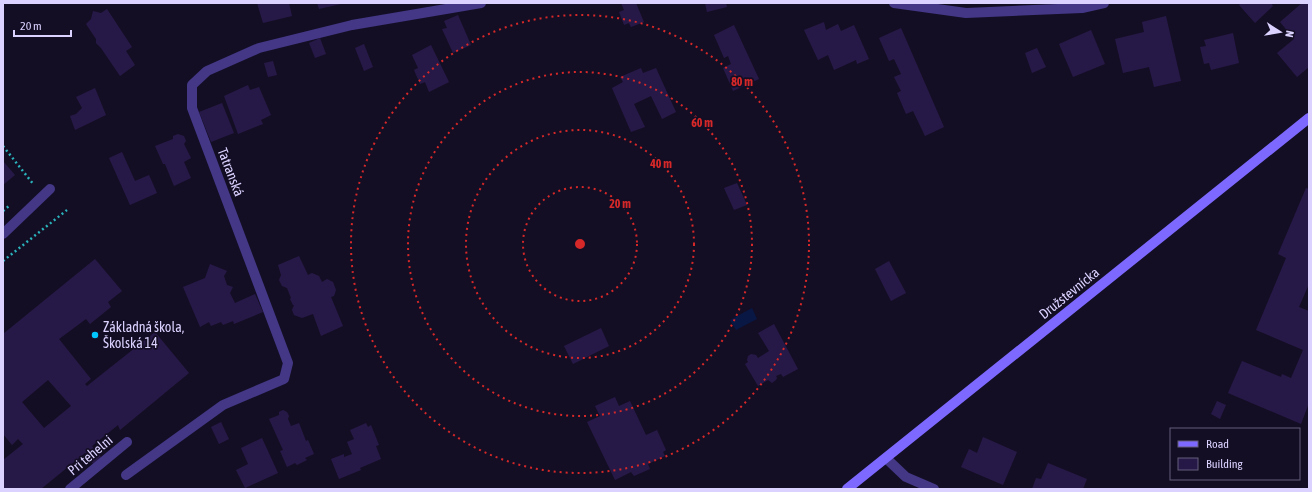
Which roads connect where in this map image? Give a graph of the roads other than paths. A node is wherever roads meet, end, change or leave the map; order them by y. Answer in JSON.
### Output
{"nodes":[{"id":1,"x":481,"y":3,"type":"edge"},
{"id":2,"x":894,"y":3,"type":"edge"},
{"id":3,"x":1104,"y":3,"type":"edge"},
{"id":4,"x":1309,"y":118,"type":"edge"},
{"id":5,"x":50,"y":189,"type":"dead end"},
{"id":6,"x":3,"y":234,"type":"edge"},
{"id":7,"x":127,"y":442,"type":"dead end"},
{"id":8,"x":886,"y":458,"type":"junction"},
{"id":9,"x":126,"y":475,"type":"dead end"},
{"id":10,"x":70,"y":489,"type":"edge"},
{"id":11,"x":847,"y":489,"type":"edge"},
{"id":12,"x":934,"y":489,"type":"edge"}],
"edges":[{"from":1,"to":9,"type":"street","name":"Tatranská"},
{"from":2,"to":3,"type":"street"},
{"from":4,"to":8,"type":"main road","name":"Družstevnícka"},
{"from":5,"to":6,"type":"street"},
{"from":7,"to":10,"type":"street","name":"Pri tehelni"},
{"from":8,"to":11,"type":"main road","name":"Družstevnícka"},
{"from":8,"to":12,"type":"street"}]}
